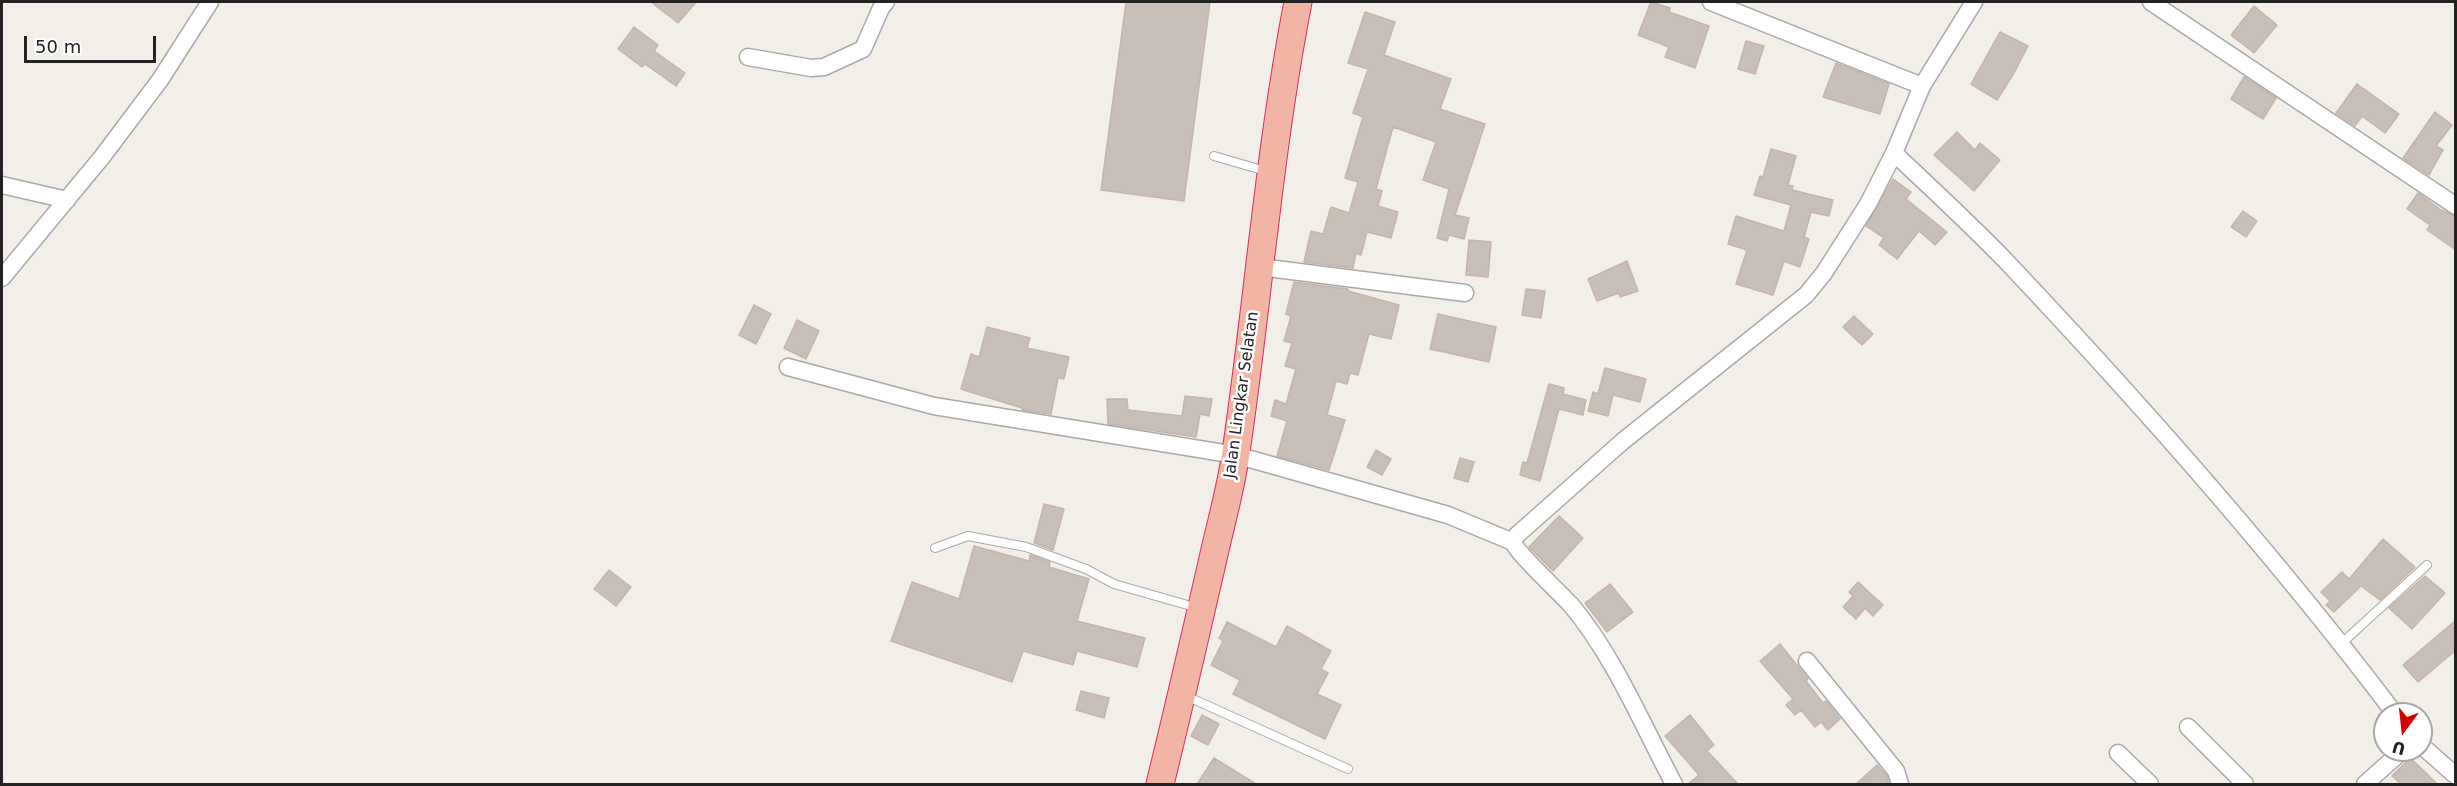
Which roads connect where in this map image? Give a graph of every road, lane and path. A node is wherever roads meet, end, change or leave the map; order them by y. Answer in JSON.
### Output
{"nodes":[{"id":1,"x":210,"y":2,"type":"edge"},
{"id":2,"x":886,"y":2,"type":"edge"},
{"id":3,"x":1298,"y":2,"type":"edge"},
{"id":4,"x":1711,"y":2,"type":"edge"},
{"id":5,"x":1974,"y":2,"type":"edge"},
{"id":6,"x":2151,"y":2,"type":"edge"},
{"id":7,"x":748,"y":57,"type":"dead end"},
{"id":8,"x":1922,"y":86,"type":"junction"},
{"id":9,"x":1894,"y":153,"type":"junction"},
{"id":10,"x":1214,"y":156,"type":"dead end"},
{"id":11,"x":1269,"y":172,"type":"junction"},
{"id":12,"x":2,"y":185,"type":"edge"},
{"id":13,"x":67,"y":200,"type":"junction"},
{"id":14,"x":2456,"y":206,"type":"edge"},
{"id":15,"x":1260,"y":267,"type":"junction"},
{"id":16,"x":2,"y":278,"type":"edge"},
{"id":17,"x":1465,"y":293,"type":"dead end"},
{"id":18,"x":788,"y":367,"type":"dead end"},
{"id":19,"x":1236,"y":455,"type":"junction"},
{"id":20,"x":1513,"y":542,"type":"junction"},
{"id":21,"x":935,"y":548,"type":"dead end"},
{"id":22,"x":2427,"y":565,"type":"dead end"},
{"id":23,"x":1201,"y":609,"type":"junction"},
{"id":24,"x":2342,"y":643,"type":"junction"},
{"id":25,"x":1807,"y":661,"type":"dead end"},
{"id":26,"x":1183,"y":694,"type":"junction"},
{"id":27,"x":2386,"y":702,"type":"edge"},
{"id":28,"x":2188,"y":727,"type":"dead end"},
{"id":29,"x":2118,"y":753,"type":"dead end"},
{"id":30,"x":2433,"y":756,"type":"edge"},
{"id":31,"x":2390,"y":762,"type":"edge"},
{"id":32,"x":1348,"y":769,"type":"dead end"},
{"id":33,"x":2456,"y":776,"type":"edge"},
{"id":34,"x":1160,"y":784,"type":"edge"},
{"id":35,"x":1674,"y":784,"type":"edge"},
{"id":36,"x":1900,"y":784,"type":"edge"},
{"id":37,"x":2150,"y":784,"type":"edge"},
{"id":38,"x":2245,"y":784,"type":"edge"},
{"id":39,"x":2365,"y":784,"type":"edge"}],
"edges":[{"from":1,"to":13,"type":"street"},
{"from":2,"to":7,"type":"street"},
{"from":3,"to":11,"type":"highway","name":"Jalan Lingkar Selatan"},
{"from":4,"to":8,"type":"street"},
{"from":5,"to":8,"type":"street"},
{"from":6,"to":14,"type":"street"},
{"from":8,"to":9,"type":"street"},
{"from":9,"to":20,"type":"street"},
{"from":9,"to":24,"type":"street"},
{"from":10,"to":11,"type":"lane"},
{"from":11,"to":15,"type":"highway","name":"Jalan Lingkar Selatan"},
{"from":12,"to":13,"type":"street"},
{"from":13,"to":16,"type":"street"},
{"from":15,"to":17,"type":"street"},
{"from":15,"to":19,"type":"highway","name":"Jalan Lingkar Selatan"},
{"from":18,"to":19,"type":"street"},
{"from":19,"to":20,"type":"street"},
{"from":19,"to":23,"type":"highway","name":"Jalan Lingkar Selatan"},
{"from":20,"to":35,"type":"street"},
{"from":21,"to":23,"type":"lane"},
{"from":22,"to":24,"type":"lane"},
{"from":23,"to":26,"type":"highway","name":"Jalan Lingkar Selatan"},
{"from":24,"to":27,"type":"street"},
{"from":25,"to":36,"type":"street"},
{"from":26,"to":32,"type":"lane"},
{"from":26,"to":34,"type":"highway","name":"Jalan Lingkar Selatan"},
{"from":28,"to":38,"type":"street"},
{"from":29,"to":37,"type":"street"},
{"from":30,"to":33,"type":"street"},
{"from":31,"to":39,"type":"street"}]}
